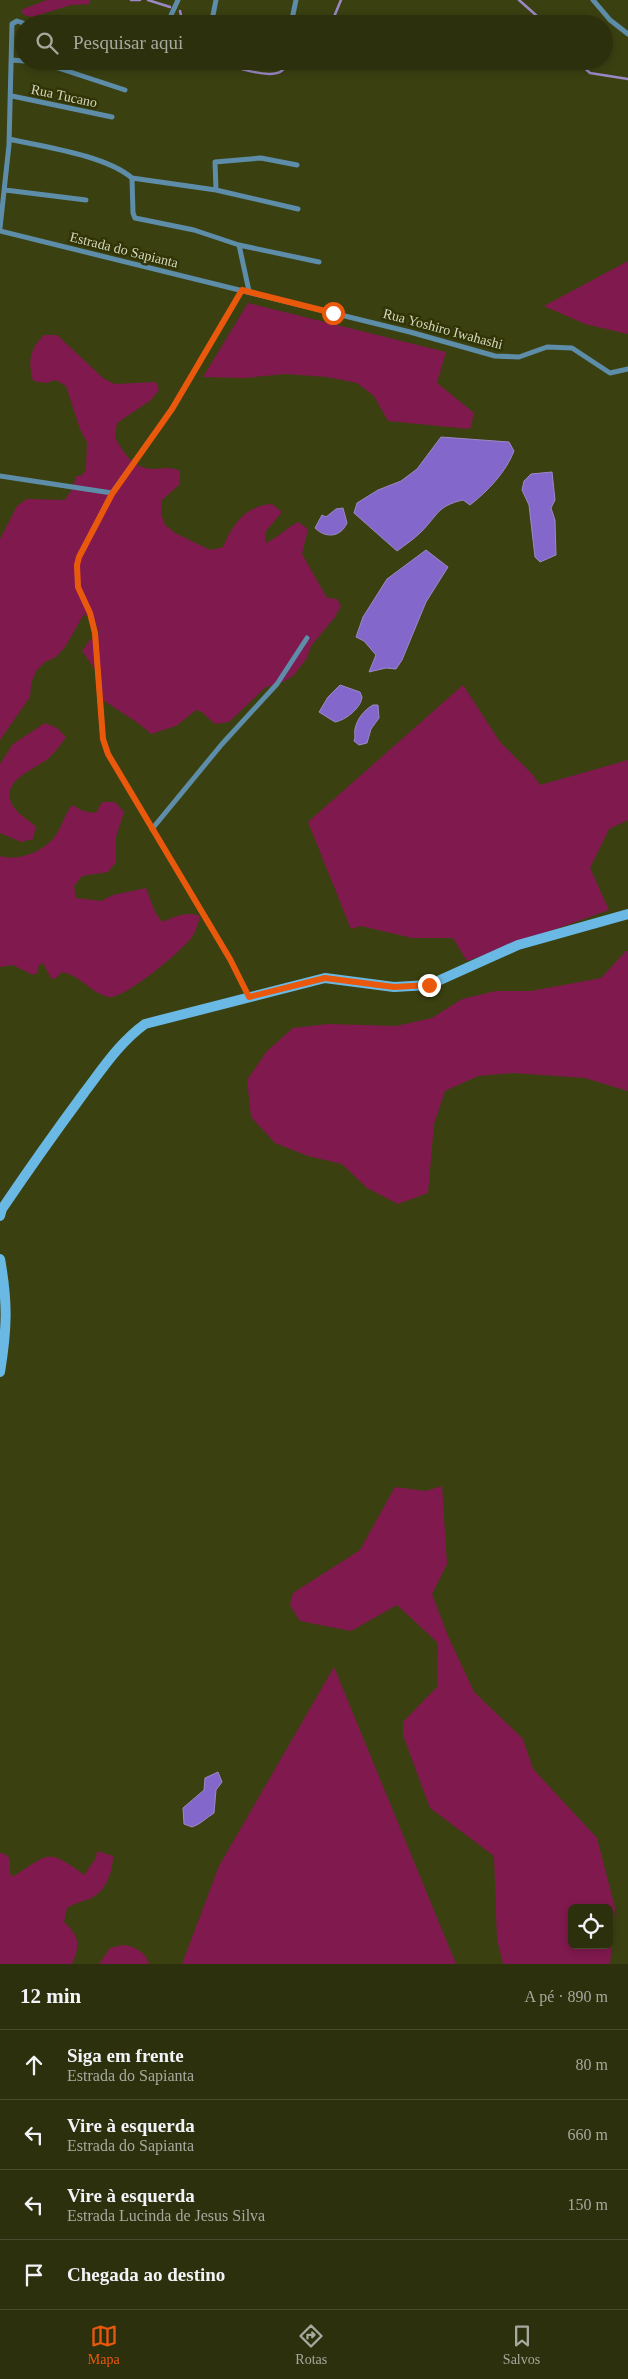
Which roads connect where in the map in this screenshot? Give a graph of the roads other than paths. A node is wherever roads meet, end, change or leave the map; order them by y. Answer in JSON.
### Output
{"nodes":[{"id":1,"x":178,"y":0,"type":"edge"},
{"id":2,"x":216,"y":0,"type":"edge"},
{"id":3,"x":296,"y":0,"type":"edge"},
{"id":4,"x":594,"y":0,"type":"edge"},
{"id":5,"x":171,"y":15,"type":"edge"},
{"id":6,"x":213,"y":15,"type":"dead end"},
{"id":7,"x":293,"y":15,"type":"edge"},
{"id":8,"x":606,"y":15,"type":"edge"},
{"id":9,"x":15,"y":22,"type":"edge"},
{"id":10,"x":613,"y":22,"type":"edge"},
{"id":11,"x":628,"y":34,"type":"edge"},
{"id":12,"x":12,"y":60,"type":"junction"},
{"id":13,"x":15,"y":60,"type":"edge"},
{"id":14,"x":64,"y":70,"type":"edge"},
{"id":15,"x":124,"y":90,"type":"dead end"},
{"id":16,"x":12,"y":96,"type":"junction"},
{"id":17,"x":112,"y":117,"type":"dead end"},
{"id":18,"x":9,"y":139,"type":"junction"},
{"id":19,"x":297,"y":165,"type":"dead end"},
{"id":20,"x":132,"y":178,"type":"junction"},
{"id":21,"x":5,"y":190,"type":"junction"},
{"id":22,"x":216,"y":190,"type":"junction"},
{"id":23,"x":86,"y":200,"type":"dead end"},
{"id":24,"x":298,"y":209,"type":"dead end"},
{"id":25,"x":0,"y":230,"type":"edge"},
{"id":26,"x":239,"y":245,"type":"junction"},
{"id":27,"x":319,"y":262,"type":"dead end"},
{"id":28,"x":242,"y":290,"type":"junction"},
{"id":29,"x":249,"y":291,"type":"junction"},
{"id":30,"x":333,"y":313,"type":"joint"},
{"id":31,"x":628,"y":369,"type":"edge"},
{"id":32,"x":0,"y":476,"type":"edge"},
{"id":33,"x":112,"y":494,"type":"junction"},
{"id":34,"x":307,"y":638,"type":"dead end"},
{"id":35,"x":152,"y":829,"type":"junction"},
{"id":36,"x":628,"y":914,"type":"edge"},
{"id":37,"x":249,"y":997,"type":"junction"},
{"id":38,"x":0,"y":1216,"type":"edge"},
{"id":39,"x":0,"y":1259,"type":"edge"},
{"id":40,"x":0,"y":1372,"type":"edge"}],
"edges":[{"from":1,"to":5,"type":"street"},
{"from":2,"to":6,"type":"street"},
{"from":3,"to":7,"type":"street"},
{"from":4,"to":8,"type":"street"},
{"from":9,"to":12,"type":"street"},
{"from":10,"to":11,"type":"street"},
{"from":12,"to":13,"type":"street"},
{"from":12,"to":16,"type":"street"},
{"from":14,"to":15,"type":"street"},
{"from":16,"to":17,"type":"street","name":"Rua Tucano"},
{"from":16,"to":18,"type":"street"},
{"from":18,"to":20,"type":"street"},
{"from":18,"to":21,"type":"street"},
{"from":19,"to":22,"type":"street"},
{"from":20,"to":22,"type":"street"},
{"from":20,"to":26,"type":"street"},
{"from":21,"to":23,"type":"street"},
{"from":21,"to":25,"type":"street"},
{"from":22,"to":24,"type":"street"},
{"from":25,"to":28,"type":"street","name":"Estrada do Sapianta"},
{"from":26,"to":27,"type":"street"},
{"from":26,"to":29,"type":"street"},
{"from":28,"to":29,"type":"street","name":"Estrada do Sapianta"},
{"from":28,"to":33,"type":"street"},
{"from":29,"to":30,"type":"street","name":"Estrada do Sapianta"},
{"from":30,"to":31,"type":"street","name":"Rua Yoshiro Iwahashi"},
{"from":32,"to":33,"type":"street"},
{"from":33,"to":35,"type":"street"},
{"from":34,"to":35,"type":"street"},
{"from":35,"to":37,"type":"street"},
{"from":36,"to":37,"type":"main road"},
{"from":37,"to":38,"type":"main road"},
{"from":39,"to":40,"type":"main road"}]}
